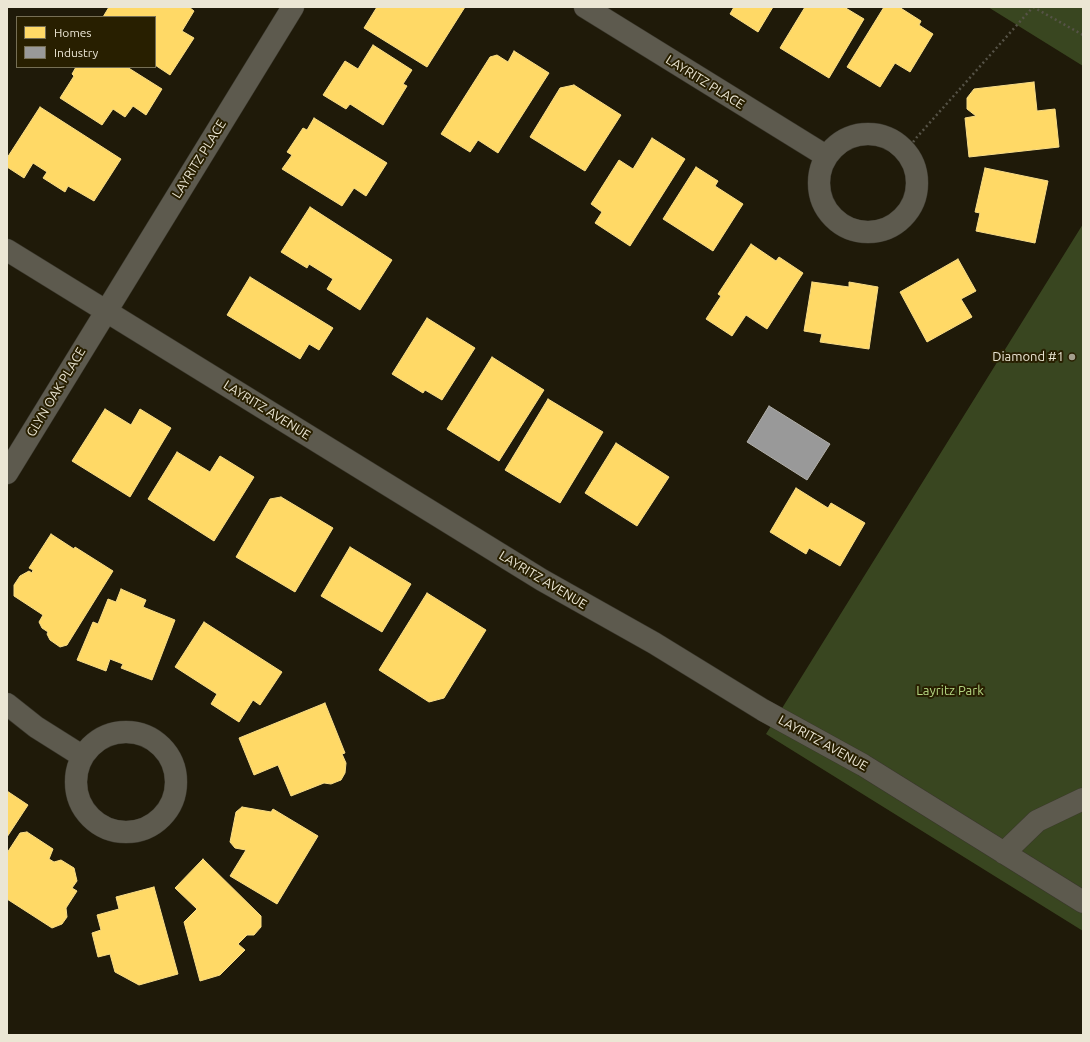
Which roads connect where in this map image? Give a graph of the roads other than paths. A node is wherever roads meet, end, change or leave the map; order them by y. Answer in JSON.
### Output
{"nodes":[{"id":1,"x":293,"y":7,"type":"edge"},
{"id":2,"x":585,"y":7,"type":"edge"},
{"id":3,"x":826,"y":156,"type":"junction"},
{"id":4,"x":7,"y":250,"type":"edge"},
{"id":5,"x":106,"y":311,"type":"junction"},
{"id":6,"x":7,"y":474,"type":"edge"},
{"id":7,"x":7,"y":704,"type":"edge"},
{"id":8,"x":82,"y":756,"type":"junction"},
{"id":9,"x":1083,"y":799,"type":"edge"},
{"id":10,"x":1004,"y":853,"type":"junction"},
{"id":11,"x":1083,"y":902,"type":"edge"}],
"edges":[{"from":1,"to":5,"type":"street","name":"LAYRITZ PLACE"},
{"from":2,"to":3,"type":"street","name":"LAYRITZ PLACE"},
{"from":3,"to":3,"type":"street"},
{"from":4,"to":5,"type":"street","name":"LAYRITZ AVENUE"},
{"from":5,"to":6,"type":"street","name":"GLYN OAK PLACE"},
{"from":5,"to":10,"type":"street","name":"LAYRITZ AVENUE"},
{"from":7,"to":8,"type":"street"},
{"from":8,"to":8,"type":"street"},
{"from":9,"to":10,"type":"street"},
{"from":10,"to":11,"type":"street","name":"LAYRITZ AVENUE"}]}
